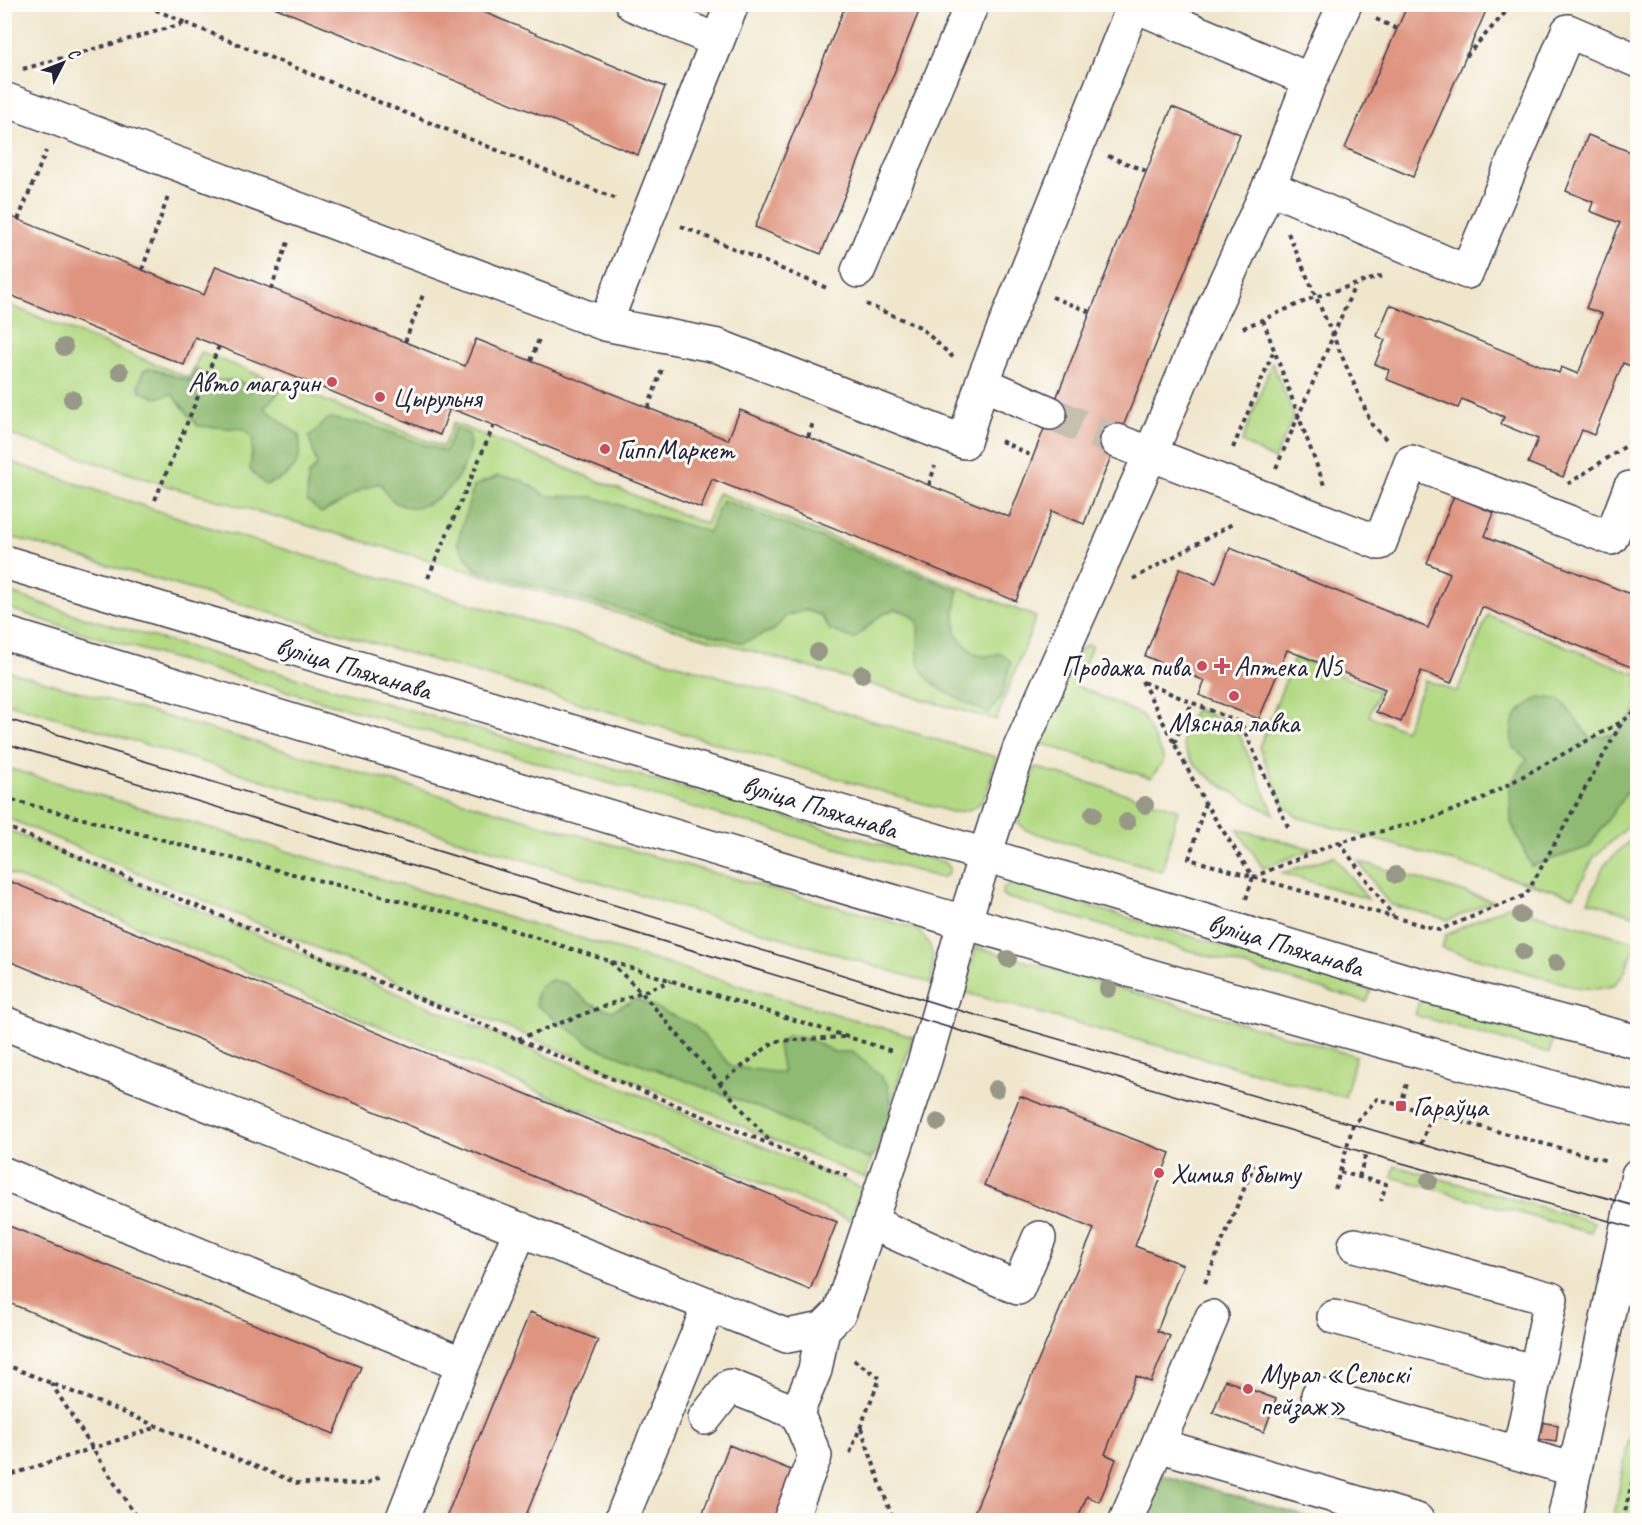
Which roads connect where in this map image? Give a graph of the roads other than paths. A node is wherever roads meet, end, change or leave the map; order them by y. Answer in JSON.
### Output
{"nodes":[{"id":1,"x":632,"y":4,"type":"edge"},
{"id":2,"x":732,"y":4,"type":"edge"},
{"id":3,"x":972,"y":4,"type":"edge"},
{"id":4,"x":1345,"y":4,"type":"edge"},
{"id":5,"x":1132,"y":6,"type":"edge"},
{"id":6,"x":717,"y":41,"type":"junction"},
{"id":7,"x":1638,"y":61,"type":"edge"},
{"id":8,"x":1310,"y":80,"type":"junction"},
{"id":9,"x":10,"y":85,"type":"edge"},
{"id":10,"x":1269,"y":188,"type":"junction"},
{"id":11,"x":849,"y":287,"type":"road end"},
{"id":12,"x":605,"y":324,"type":"junction"},
{"id":13,"x":982,"y":383,"type":"junction"},
{"id":14,"x":1050,"y":413,"type":"tunnel mouth"},
{"id":15,"x":1117,"y":441,"type":"tunnel mouth"},
{"id":16,"x":1150,"y":455,"type":"junction"},
{"id":17,"x":1630,"y":488,"type":"dead end"},
{"id":18,"x":4,"y":562,"type":"edge"},
{"id":19,"x":4,"y":633,"type":"edge"},
{"id":20,"x":985,"y":855,"type":"junction"},
{"id":21,"x":964,"y":924,"type":"junction"},
{"id":22,"x":4,"y":1023,"type":"edge"},
{"id":23,"x":1638,"y":1042,"type":"edge"},
{"id":24,"x":1638,"y":1110,"type":"edge"},
{"id":25,"x":1626,"y":1169,"type":"edge"},
{"id":26,"x":4,"y":1174,"type":"edge"},
{"id":27,"x":872,"y":1223,"type":"junction"},
{"id":28,"x":521,"y":1229,"type":"junction"},
{"id":29,"x":1039,"y":1238,"type":"dead end"},
{"id":30,"x":1354,"y":1245,"type":"dead end"},
{"id":31,"x":710,"y":1306,"type":"junction"},
{"id":32,"x":1212,"y":1317,"type":"dead end"},
{"id":33,"x":1334,"y":1317,"type":"dead end"},
{"id":34,"x":832,"y":1340,"type":"junction"},
{"id":35,"x":463,"y":1364,"type":"junction"},
{"id":36,"x":1536,"y":1372,"type":"junction"},
{"id":37,"x":1318,"y":1395,"type":"dead end"},
{"id":38,"x":797,"y":1413,"type":"junction"},
{"id":39,"x":705,"y":1418,"type":"dead end"},
{"id":40,"x":1158,"y":1445,"type":"junction"},
{"id":41,"x":1519,"y":1453,"type":"junction"},
{"id":42,"x":1575,"y":1470,"type":"junction"},
{"id":43,"x":402,"y":1521,"type":"edge"},
{"id":44,"x":621,"y":1521,"type":"edge"},
{"id":45,"x":790,"y":1521,"type":"edge"},
{"id":46,"x":1126,"y":1521,"type":"edge"},
{"id":47,"x":1417,"y":1521,"type":"edge"},
{"id":48,"x":1564,"y":1521,"type":"edge"}],
"edges":[{"from":1,"to":6,"type":"main road"},
{"from":2,"to":6,"type":"main road"},
{"from":3,"to":11,"type":"main road"},
{"from":4,"to":8,"type":"main road"},
{"from":5,"to":8,"type":"main road"},
{"from":5,"to":13,"type":"main road"},
{"from":6,"to":12,"type":"main road"},
{"from":7,"to":10,"type":"main road"},
{"from":8,"to":10,"type":"main road"},
{"from":9,"to":12,"type":"main road"},
{"from":10,"to":16,"type":"main road"},
{"from":12,"to":13,"type":"main road"},
{"from":13,"to":14,"type":"main road"},
{"from":15,"to":16,"type":"main road"},
{"from":16,"to":17,"type":"main road"},
{"from":16,"to":20,"type":"main road"},
{"from":18,"to":20,"type":"main road","name":"вуліца Пляханава"},
{"from":19,"to":21,"type":"main road"},
{"from":20,"to":21,"type":"main road"},
{"from":20,"to":23,"type":"main road","name":"вуліца Пляханава"},
{"from":21,"to":24,"type":"main road"},
{"from":21,"to":27,"type":"main road"},
{"from":22,"to":28,"type":"main road"},
{"from":25,"to":42,"type":"main road"},
{"from":26,"to":35,"type":"main road"},
{"from":27,"to":29,"type":"main road"},
{"from":27,"to":34,"type":"main road"},
{"from":28,"to":31,"type":"main road"},
{"from":28,"to":35,"type":"main road"},
{"from":30,"to":36,"type":"main road"},
{"from":31,"to":34,"type":"main road"},
{"from":31,"to":44,"type":"main road"},
{"from":32,"to":40,"type":"main road"},
{"from":33,"to":36,"type":"main road"},
{"from":34,"to":38,"type":"main road"},
{"from":35,"to":43,"type":"main road"},
{"from":36,"to":41,"type":"main road"},
{"from":37,"to":41,"type":"main road"},
{"from":38,"to":39,"type":"main road"},
{"from":38,"to":45,"type":"main road"},
{"from":40,"to":46,"type":"main road"},
{"from":40,"to":47,"type":"main road"},
{"from":41,"to":42,"type":"main road"},
{"from":42,"to":48,"type":"main road"}]}
